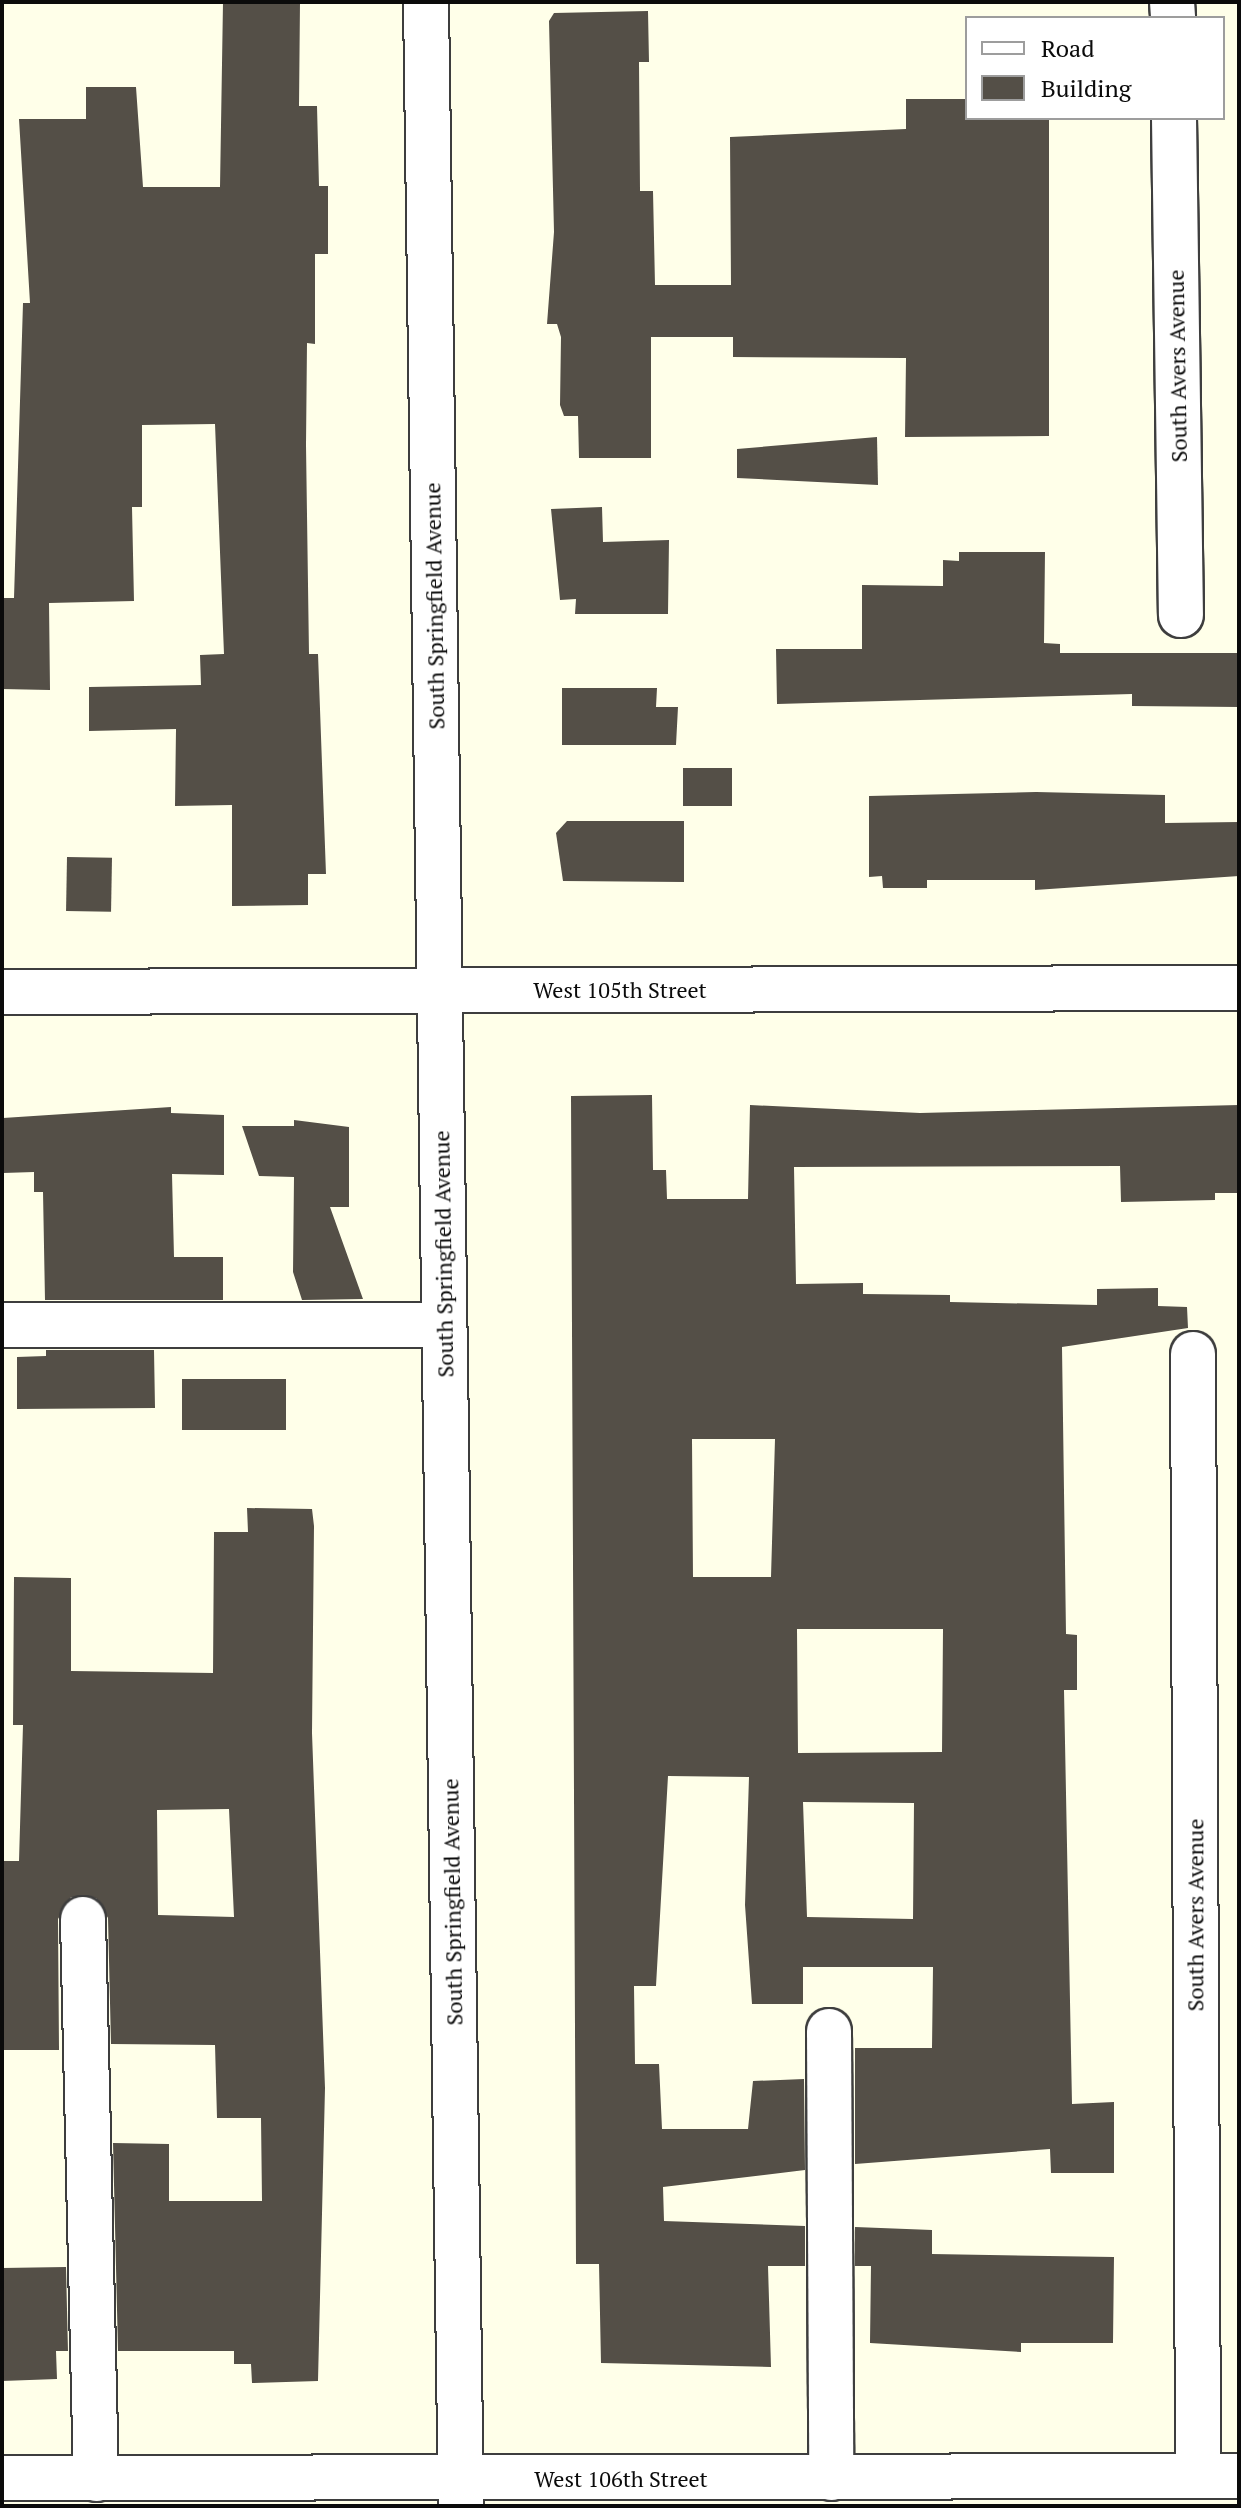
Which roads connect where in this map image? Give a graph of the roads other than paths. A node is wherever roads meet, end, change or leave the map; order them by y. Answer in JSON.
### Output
{"nodes":[{"id":1,"x":426,"y":2,"type":"edge"},
{"id":2,"x":1174,"y":120,"type":"edge"},
{"id":3,"x":1181,"y":615,"type":"dead end"},
{"id":4,"x":1239,"y":988,"type":"edge"},
{"id":5,"x":439,"y":991,"type":"junction"},
{"id":6,"x":2,"y":992,"type":"edge"},
{"id":7,"x":2,"y":1325,"type":"edge"},
{"id":8,"x":444,"y":1325,"type":"junction"},
{"id":9,"x":1193,"y":1354,"type":"dead end"},
{"id":10,"x":83,"y":1919,"type":"dead end"},
{"id":11,"x":829,"y":2031,"type":"dead end"},
{"id":12,"x":1219,"y":2476,"type":"edge"},
{"id":13,"x":2,"y":2478,"type":"edge"},
{"id":14,"x":831,"y":2478,"type":"junction"},
{"id":15,"x":96,"y":2479,"type":"junction"},
{"id":16,"x":460,"y":2493,"type":"edge"}],
"edges":[{"from":1,"to":5,"type":"street","name":"South Springfield Avenue"},
{"from":2,"to":3,"type":"street","name":"South Avers Avenue"},
{"from":4,"to":5,"type":"street","name":"West 105th Street"},
{"from":5,"to":6,"type":"street","name":"West 105th Street"},
{"from":5,"to":8,"type":"street","name":"South Springfield Avenue"},
{"from":7,"to":8,"type":"street"},
{"from":8,"to":16,"type":"street","name":"South Springfield Avenue"},
{"from":9,"to":12,"type":"street","name":"South Avers Avenue"},
{"from":10,"to":15,"type":"street"},
{"from":11,"to":14,"type":"street"},
{"from":12,"to":14,"type":"street","name":"West 106th Street"},
{"from":13,"to":15,"type":"street","name":"West 106th Street"},
{"from":14,"to":16,"type":"street","name":"West 106th Street"},
{"from":15,"to":16,"type":"street","name":"West 106th Street"}]}
